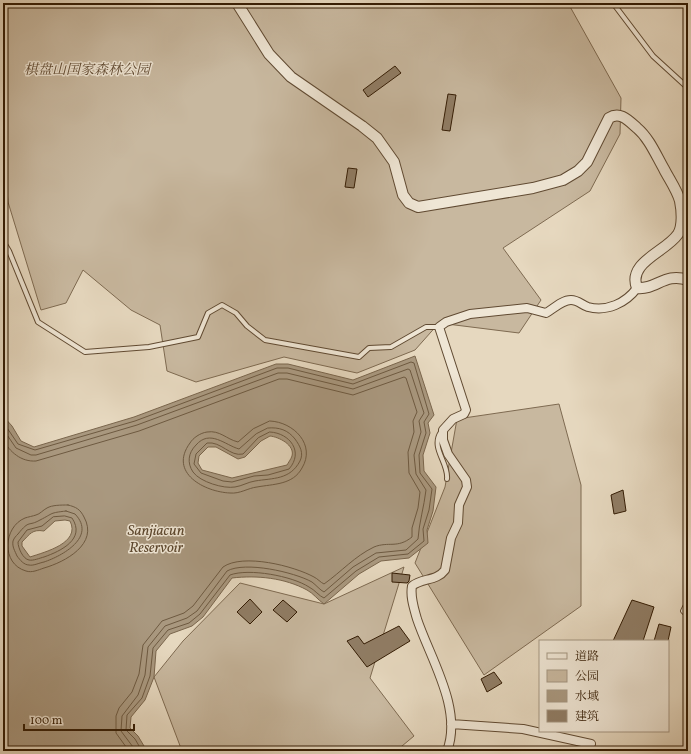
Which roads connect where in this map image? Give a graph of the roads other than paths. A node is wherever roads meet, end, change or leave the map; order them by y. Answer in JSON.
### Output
{"nodes":[{"id":1,"x":237,"y":3,"type":"edge"},
{"id":2,"x":613,"y":3,"type":"edge"},
{"id":3,"x":688,"y":88,"type":"edge"},
{"id":4,"x":3,"y":241,"type":"edge"},
{"id":5,"x":688,"y":280,"type":"edge"},
{"id":6,"x":637,"y":288,"type":"junction"},
{"id":7,"x":439,"y":327,"type":"junction"},
{"id":8,"x":443,"y":430,"type":"junction"},
{"id":9,"x":447,"y":480,"type":"dead end"},
{"id":10,"x":688,"y":601,"type":"edge"},
{"id":11,"x":688,"y":616,"type":"edge"},
{"id":12,"x":451,"y":724,"type":"junction"},
{"id":13,"x":539,"y":732,"type":"edge"},
{"id":14,"x":540,"y":732,"type":"edge"},
{"id":15,"x":591,"y":744,"type":"dead end"},
{"id":16,"x":447,"y":751,"type":"edge"}],
"edges":[{"from":1,"to":6,"type":"street"},
{"from":2,"to":3,"type":"lane"},
{"from":4,"to":7,"type":"lane"},
{"from":5,"to":6,"type":"street"},
{"from":6,"to":7,"type":"street"},
{"from":7,"to":8,"type":"street"},
{"from":8,"to":9,"type":"lane"},
{"from":8,"to":12,"type":"street"},
{"from":10,"to":11,"type":"lane"},
{"from":12,"to":13,"type":"street"},
{"from":12,"to":16,"type":"street"},
{"from":14,"to":15,"type":"street"}]}
